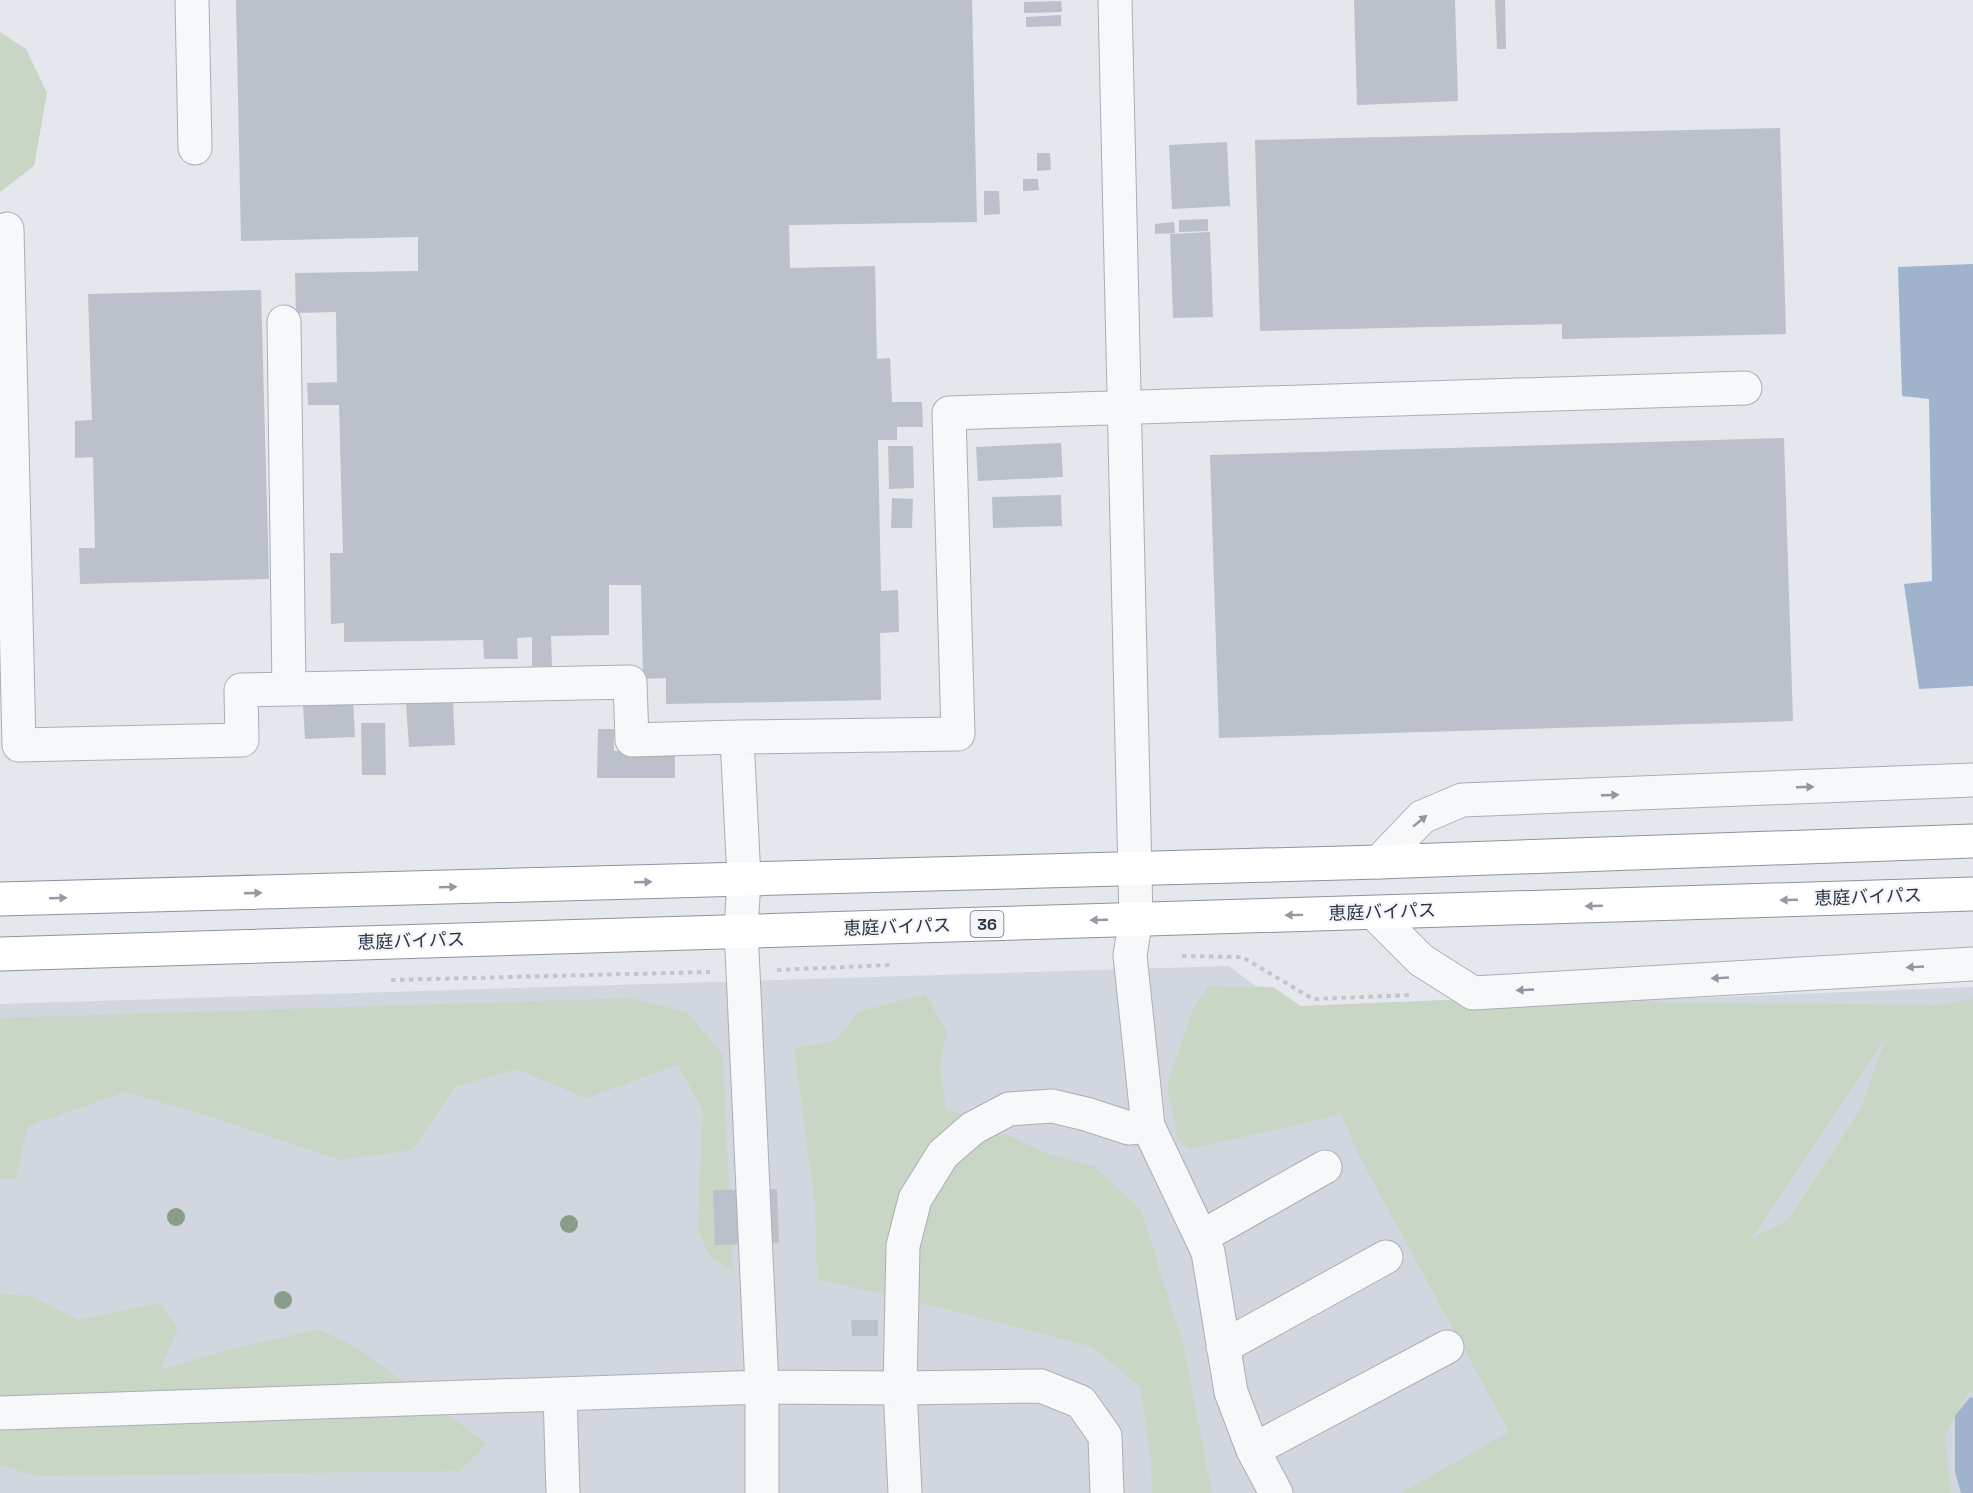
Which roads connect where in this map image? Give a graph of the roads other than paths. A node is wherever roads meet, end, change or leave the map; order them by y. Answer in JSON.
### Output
{"nodes":[{"id":1,"x":192,"y":0,"type":"edge"},
{"id":2,"x":1115,"y":0,"type":"edge"},
{"id":3,"x":195,"y":148,"type":"dead end"},
{"id":4,"x":7,"y":229,"type":"dead end"},
{"id":5,"x":284,"y":322,"type":"dead end"},
{"id":6,"x":1746,"y":388,"type":"dead end"},
{"id":7,"x":1124,"y":407,"type":"junction"},
{"id":8,"x":289,"y":689,"type":"junction"},
{"id":9,"x":737,"y":737,"type":"junction"},
{"id":10,"x":1973,"y":780,"type":"edge"},
{"id":11,"x":1973,"y":841,"type":"edge"},
{"id":12,"x":1379,"y":862,"type":"junction"},
{"id":13,"x":1135,"y":869,"type":"junction"},
{"id":14,"x":744,"y":879,"type":"junction"},
{"id":15,"x":1973,"y":894,"type":"edge"},
{"id":16,"x":0,"y":899,"type":"edge"},
{"id":17,"x":1374,"y":913,"type":"junction"},
{"id":18,"x":1136,"y":919,"type":"junction"},
{"id":19,"x":741,"y":931,"type":"junction"},
{"id":20,"x":0,"y":954,"type":"edge"},
{"id":21,"x":1973,"y":964,"type":"edge"},
{"id":22,"x":1148,"y":1126,"type":"junction"},
{"id":23,"x":1325,"y":1167,"type":"dead end"},
{"id":24,"x":1200,"y":1237,"type":"junction"},
{"id":25,"x":1386,"y":1257,"type":"dead end"},
{"id":26,"x":1223,"y":1347,"type":"junction"},
{"id":27,"x":1448,"y":1347,"type":"dead end"},
{"id":28,"x":762,"y":1387,"type":"junction"},
{"id":29,"x":900,"y":1388,"type":"junction"},
{"id":30,"x":560,"y":1394,"type":"junction"},
{"id":31,"x":0,"y":1413,"type":"edge"},
{"id":32,"x":1253,"y":1450,"type":"junction"},
{"id":33,"x":563,"y":1493,"type":"edge"},
{"id":34,"x":762,"y":1493,"type":"edge"},
{"id":35,"x":905,"y":1493,"type":"edge"},
{"id":36,"x":1107,"y":1493,"type":"edge"},
{"id":37,"x":1276,"y":1493,"type":"edge"}],
"edges":[{"from":1,"to":3,"type":"street"},
{"from":2,"to":7,"type":"street"},
{"from":4,"to":8,"type":"street"},
{"from":5,"to":8,"type":"street"},
{"from":6,"to":7,"type":"street"},
{"from":7,"to":9,"type":"street"},
{"from":7,"to":13,"type":"street"},
{"from":8,"to":9,"type":"street"},
{"from":9,"to":14,"type":"street"},
{"from":12,"to":10,"type":"street","one_way":true},
{"from":11,"to":12,"type":"highway"},
{"from":12,"to":13,"type":"highway"},
{"from":13,"to":14,"type":"highway"},
{"from":13,"to":18,"type":"street"},
{"from":16,"to":14,"type":"highway","one_way":true},
{"from":14,"to":19,"type":"street"},
{"from":15,"to":17,"type":"highway","name":"恵庭バイパス","number":"36","one_way":true},
{"from":17,"to":18,"type":"highway","name":"恵庭バイパス","number":"36","one_way":true},
{"from":21,"to":17,"type":"street","one_way":true},
{"from":18,"to":19,"type":"highway","name":"恵庭バイパス","number":"36","one_way":true},
{"from":18,"to":22,"type":"street"},
{"from":19,"to":20,"type":"highway","name":"恵庭バイパス","number":"36"},
{"from":19,"to":28,"type":"street"},
{"from":22,"to":24,"type":"street"},
{"from":22,"to":29,"type":"street"},
{"from":23,"to":24,"type":"street"},
{"from":24,"to":26,"type":"street"},
{"from":25,"to":26,"type":"street"},
{"from":26,"to":32,"type":"street"},
{"from":27,"to":32,"type":"street"},
{"from":28,"to":29,"type":"street"},
{"from":28,"to":30,"type":"street"},
{"from":28,"to":34,"type":"street"},
{"from":29,"to":35,"type":"street"},
{"from":29,"to":36,"type":"street"},
{"from":30,"to":31,"type":"street"},
{"from":30,"to":33,"type":"street"},
{"from":32,"to":37,"type":"street"}]}
